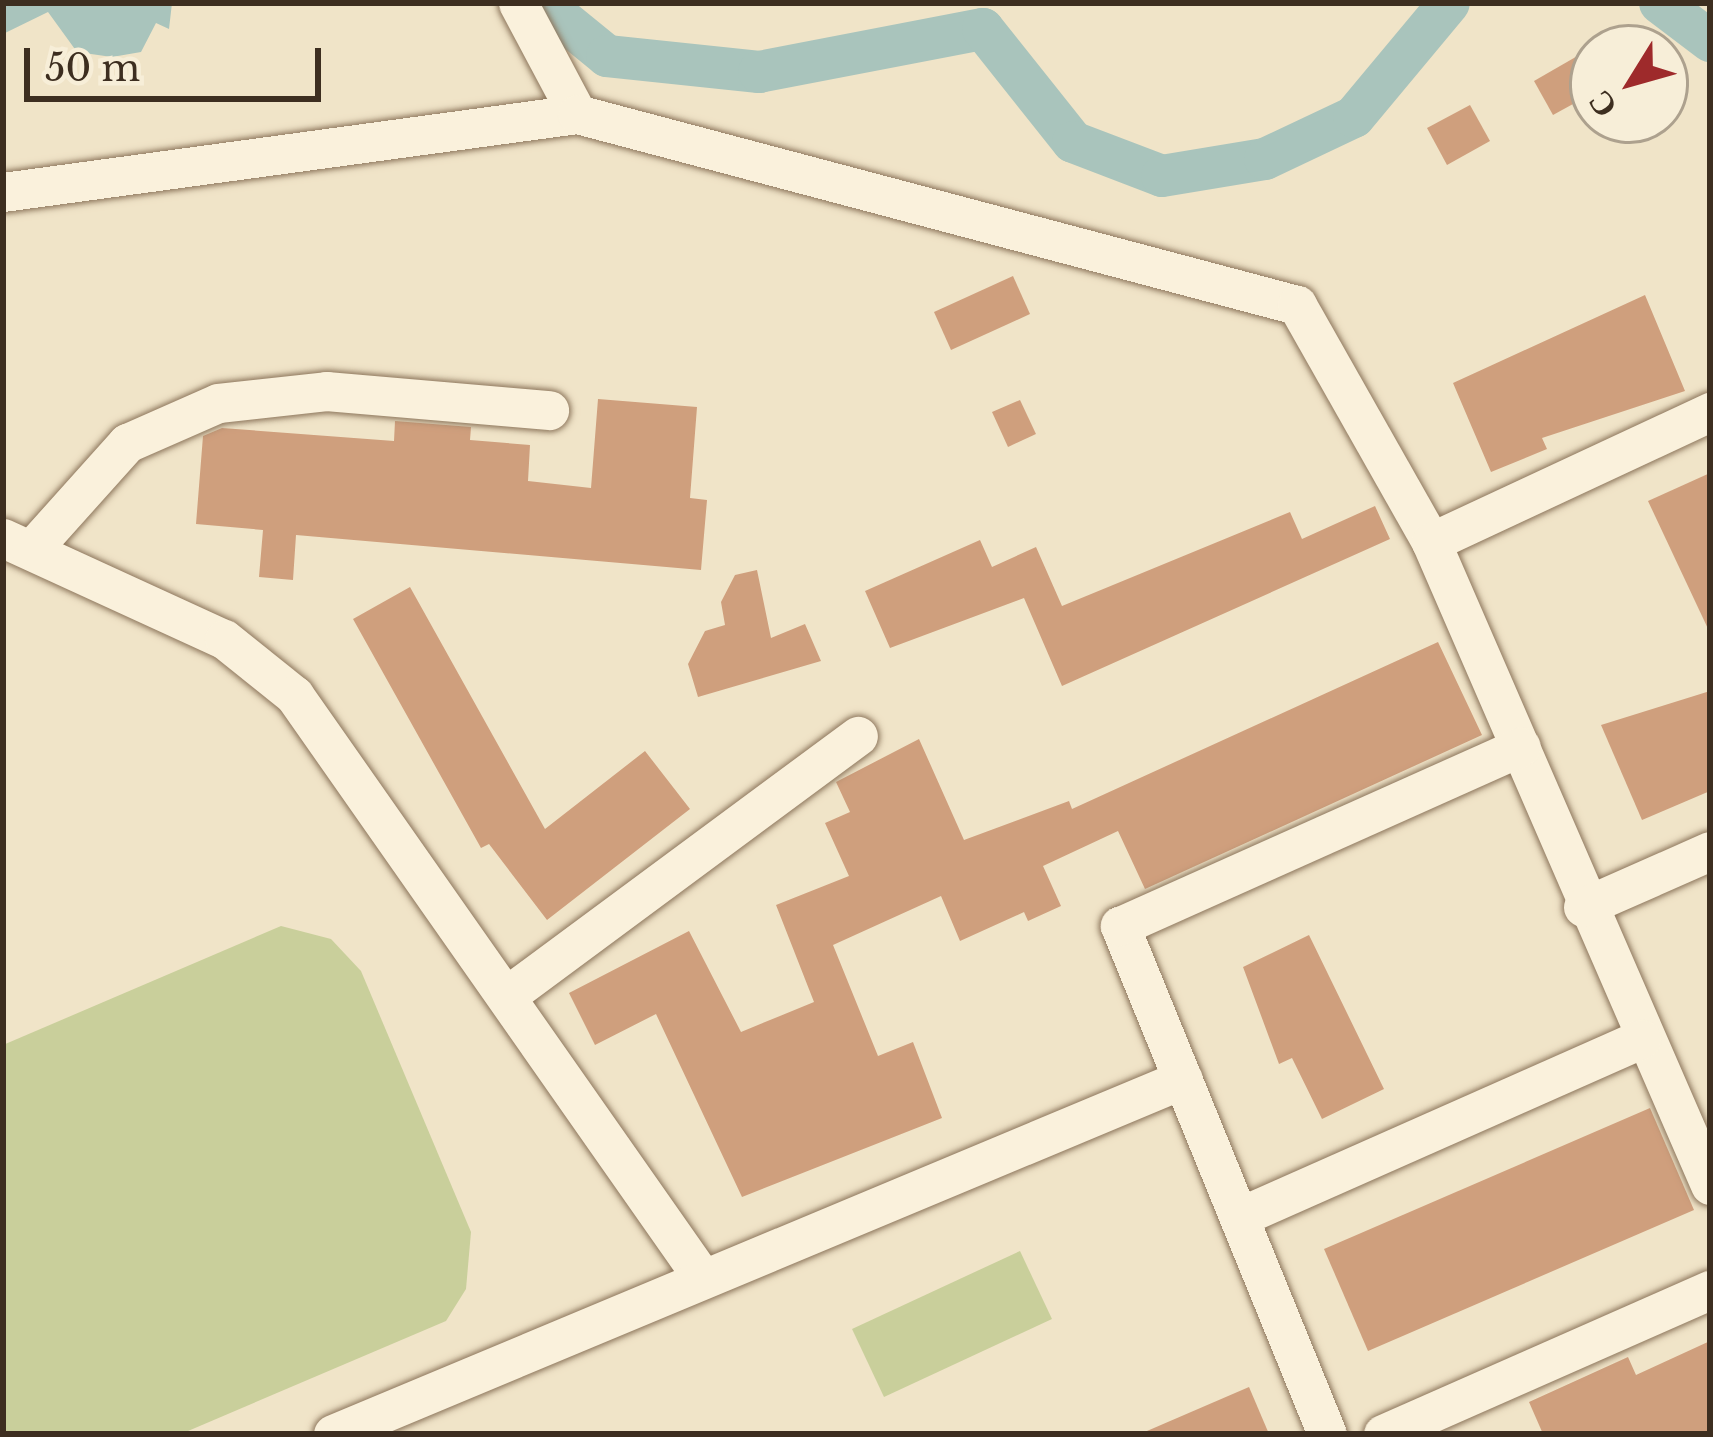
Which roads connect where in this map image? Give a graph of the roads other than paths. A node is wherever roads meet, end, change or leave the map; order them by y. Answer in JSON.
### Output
{"nodes":[{"id":1,"x":518,"y":3,"type":"edge"},
{"id":2,"x":577,"y":114,"type":"junction"},
{"id":3,"x":3,"y":192,"type":"edge"},
{"id":4,"x":549,"y":410,"type":"dead end"},
{"id":5,"x":1710,"y":412,"type":"edge"},
{"id":6,"x":1431,"y":542,"type":"junction"},
{"id":7,"x":17,"y":544,"type":"edge"},
{"id":8,"x":858,"y":736,"type":"dead end"},
{"id":9,"x":1521,"y":747,"type":"junction"},
{"id":10,"x":1710,"y":851,"type":"edge"},
{"id":11,"x":1583,"y":907,"type":"junction"},
{"id":12,"x":509,"y":994,"type":"junction"},
{"id":13,"x":1641,"y":1039,"type":"junction"},
{"id":14,"x":1183,"y":1079,"type":"junction"},
{"id":15,"x":1710,"y":1185,"type":"edge"},
{"id":16,"x":1239,"y":1217,"type":"junction"},
{"id":17,"x":699,"y":1274,"type":"junction"},
{"id":18,"x":1710,"y":1290,"type":"edge"},
{"id":19,"x":333,"y":1434,"type":"edge"},
{"id":20,"x":1327,"y":1434,"type":"edge"},
{"id":21,"x":1383,"y":1434,"type":"edge"}],
"edges":[{"from":1,"to":2,"type":"lane"},
{"from":2,"to":3,"type":"lane"},
{"from":2,"to":6,"type":"lane"},
{"from":4,"to":7,"type":"lane"},
{"from":5,"to":6,"type":"lane"},
{"from":6,"to":9,"type":"lane"},
{"from":7,"to":12,"type":"lane"},
{"from":8,"to":12,"type":"lane"},
{"from":9,"to":11,"type":"lane"},
{"from":9,"to":14,"type":"lane"},
{"from":10,"to":11,"type":"lane"},
{"from":11,"to":13,"type":"lane"},
{"from":12,"to":17,"type":"lane"},
{"from":13,"to":15,"type":"lane"},
{"from":13,"to":16,"type":"lane"},
{"from":14,"to":16,"type":"lane"},
{"from":14,"to":17,"type":"lane"},
{"from":16,"to":20,"type":"lane"},
{"from":17,"to":19,"type":"lane"},
{"from":18,"to":21,"type":"lane"}]}
